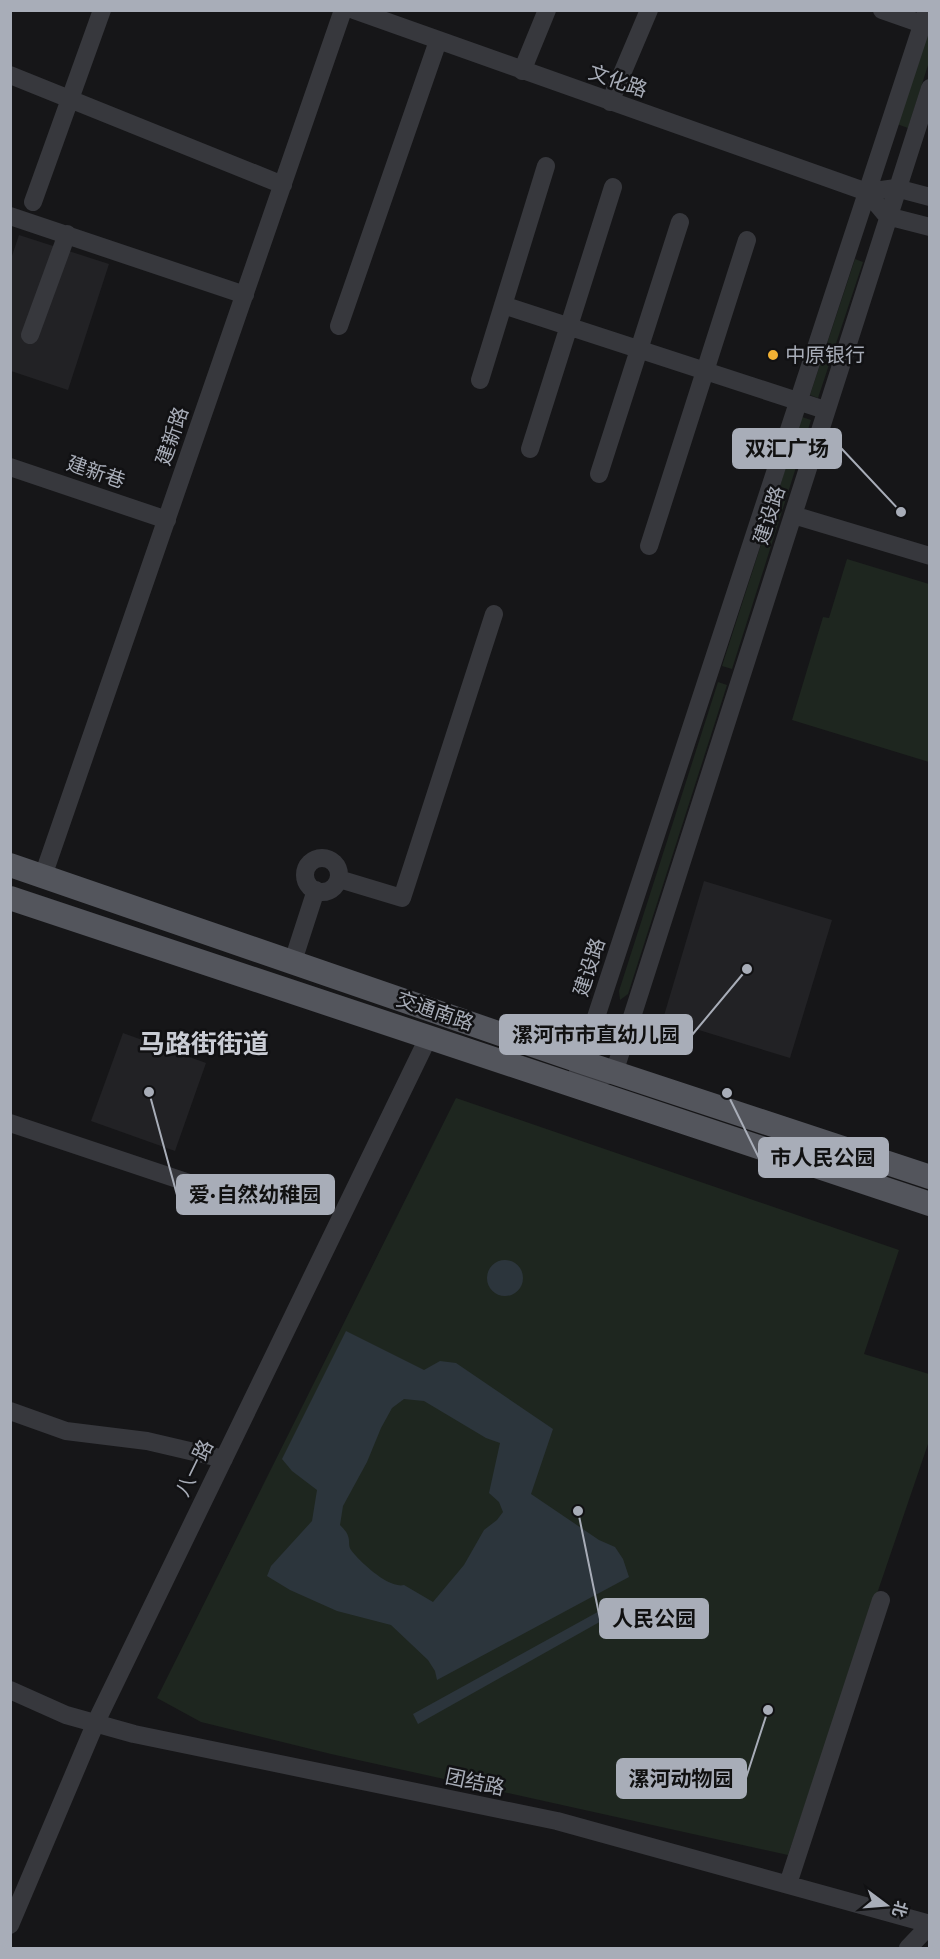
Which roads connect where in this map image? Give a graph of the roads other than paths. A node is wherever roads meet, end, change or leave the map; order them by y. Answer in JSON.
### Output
{"nodes":[{"id":1,"x":102,"y":10,"type":"edge"},
{"id":2,"x":343,"y":10,"type":"edge"},
{"id":3,"x":354,"y":10,"type":"edge"},
{"id":4,"x":547,"y":10,"type":"edge"},
{"id":5,"x":649,"y":10,"type":"edge"},
{"id":6,"x":882,"y":10,"type":"edge"},
{"id":7,"x":924,"y":17,"type":"edge"},
{"id":8,"x":438,"y":41,"type":"junction"},
{"id":9,"x":522,"y":71,"type":"junction"},
{"id":10,"x":10,"y":75,"type":"edge"},
{"id":11,"x":930,"y":88,"type":"edge"},
{"id":12,"x":70,"y":99,"type":"junction"},
{"id":13,"x":609,"y":102,"type":"junction"},
{"id":14,"x":546,"y":166,"type":"dead end"},
{"id":15,"x":283,"y":185,"type":"junction"},
{"id":16,"x":613,"y":187,"type":"dead end"},
{"id":17,"x":896,"y":188,"type":"junction"},
{"id":18,"x":867,"y":192,"type":"junction"},
{"id":19,"x":930,"y":197,"type":"edge"},
{"id":20,"x":33,"y":202,"type":"dead end"},
{"id":21,"x":10,"y":216,"type":"edge"},
{"id":22,"x":887,"y":216,"type":"junction"},
{"id":23,"x":680,"y":222,"type":"dead end"},
{"id":24,"x":930,"y":227,"type":"edge"},
{"id":25,"x":67,"y":234,"type":"junction"},
{"id":26,"x":747,"y":240,"type":"dead end"},
{"id":27,"x":245,"y":294,"type":"junction"},
{"id":28,"x":503,"y":305,"type":"junction"},
{"id":29,"x":339,"y":326,"type":"dead end"},
{"id":30,"x":569,"y":327,"type":"junction"},
{"id":31,"x":30,"y":335,"type":"dead end"},
{"id":32,"x":639,"y":350,"type":"junction"},
{"id":33,"x":705,"y":371,"type":"junction"},
{"id":34,"x":480,"y":380,"type":"dead end"},
{"id":35,"x":798,"y":401,"type":"junction"},
{"id":36,"x":825,"y":410,"type":"junction"},
{"id":37,"x":530,"y":449,"type":"dead end"},
{"id":38,"x":10,"y":467,"type":"edge"},
{"id":39,"x":599,"y":474,"type":"dead end"},
{"id":40,"x":793,"y":515,"type":"junction"},
{"id":41,"x":166,"y":520,"type":"junction"},
{"id":42,"x":649,"y":546,"type":"dead end"},
{"id":43,"x":930,"y":556,"type":"edge"},
{"id":44,"x":494,"y":614,"type":"dead end"},
{"id":45,"x":710,"y":670,"type":"junction"},
{"id":46,"x":740,"y":681,"type":"junction"},
{"id":47,"x":10,"y":865,"type":"edge"},
{"id":48,"x":43,"y":876,"type":"junction"},
{"id":49,"x":339,"y":879,"type":"junction"},
{"id":50,"x":316,"y":890,"type":"junction"},
{"id":51,"x":10,"y":898,"type":"edge"},
{"id":52,"x":293,"y":961,"type":"junction"},
{"id":53,"x":284,"y":989,"type":"junction"},
{"id":54,"x":429,"y":1036,"type":"junction"},
{"id":55,"x":582,"y":1062,"type":"junction"},
{"id":56,"x":614,"y":1073,"type":"junction"},
{"id":57,"x":574,"y":1086,"type":"junction"},
{"id":58,"x":10,"y":1123,"type":"edge"},
{"id":59,"x":930,"y":1177,"type":"edge"},
{"id":60,"x":246,"y":1202,"type":"dead end"},
{"id":61,"x":930,"y":1204,"type":"edge"},
{"id":62,"x":10,"y":1411,"type":"edge"},
{"id":63,"x":224,"y":1459,"type":"junction"},
{"id":64,"x":881,"y":1600,"type":"dead end"},
{"id":65,"x":10,"y":1690,"type":"edge"},
{"id":66,"x":96,"y":1722,"type":"junction"},
{"id":67,"x":788,"y":1884,"type":"junction"},
{"id":68,"x":10,"y":1925,"type":"edge"},
{"id":69,"x":930,"y":1925,"type":"edge"},
{"id":70,"x":908,"y":1948,"type":"edge"}],
"edges":[{"from":1,"to":12,"type":"street"},
{"from":2,"to":15,"type":"street","name":"建新路"},
{"from":3,"to":8,"type":"street","name":"文化路"},
{"from":4,"to":9,"type":"street"},
{"from":5,"to":13,"type":"street"},
{"from":6,"to":7,"type":"street"},
{"from":7,"to":18,"type":"street","name":"建设路"},
{"from":8,"to":9,"type":"street","name":"文化路"},
{"from":8,"to":29,"type":"street"},
{"from":9,"to":13,"type":"street","name":"文化路"},
{"from":10,"to":12,"type":"street"},
{"from":11,"to":17,"type":"street","name":"建设路"},
{"from":12,"to":15,"type":"street"},
{"from":12,"to":20,"type":"street"},
{"from":13,"to":18,"type":"street","name":"文化路"},
{"from":14,"to":28,"type":"street"},
{"from":15,"to":27,"type":"street","name":"建新路"},
{"from":16,"to":30,"type":"street"},
{"from":17,"to":18,"type":"street","name":"文化路"},
{"from":17,"to":19,"type":"street","name":"文化路"},
{"from":17,"to":22,"type":"street","name":"建设路"},
{"from":18,"to":22,"type":"street"},
{"from":18,"to":35,"type":"street","name":"建设路"},
{"from":21,"to":25,"type":"street"},
{"from":22,"to":24,"type":"street"},
{"from":22,"to":36,"type":"street","name":"建设路"},
{"from":23,"to":32,"type":"street"},
{"from":25,"to":27,"type":"street"},
{"from":25,"to":31,"type":"street"},
{"from":26,"to":33,"type":"street"},
{"from":27,"to":41,"type":"street","name":"建新路"},
{"from":28,"to":30,"type":"street"},
{"from":28,"to":34,"type":"street"},
{"from":30,"to":32,"type":"street"},
{"from":30,"to":37,"type":"street"},
{"from":32,"to":33,"type":"street"},
{"from":32,"to":39,"type":"street"},
{"from":33,"to":35,"type":"street"},
{"from":33,"to":42,"type":"street"},
{"from":35,"to":36,"type":"street"},
{"from":35,"to":45,"type":"street","name":"建设路"},
{"from":36,"to":40,"type":"street","name":"建设路"},
{"from":38,"to":41,"type":"street","name":"建新巷"},
{"from":40,"to":43,"type":"street"},
{"from":40,"to":46,"type":"street","name":"建设路"},
{"from":41,"to":48,"type":"street","name":"建新路"},
{"from":44,"to":49,"type":"street"},
{"from":45,"to":46,"type":"street"},
{"from":45,"to":55,"type":"street","name":"建设路"},
{"from":46,"to":56,"type":"street","name":"建设路"},
{"from":47,"to":48,"type":"main road","name":"交通南路"},
{"from":48,"to":52,"type":"main road","name":"交通南路"},
{"from":49,"to":50,"type":"street"},
{"from":49,"to":50,"type":"street"},
{"from":50,"to":52,"type":"street"},
{"from":51,"to":53,"type":"main road","name":"交通南路"},
{"from":52,"to":53,"type":"main road"},
{"from":52,"to":55,"type":"main road","name":"交通南路"},
{"from":53,"to":54,"type":"main road","name":"交通南路"},
{"from":54,"to":57,"type":"main road","name":"交通南路"},
{"from":54,"to":63,"type":"street","name":"八一路"},
{"from":55,"to":56,"type":"main road","name":"交通南路"},
{"from":55,"to":57,"type":"street","name":"建设路"},
{"from":56,"to":57,"type":"street"},
{"from":56,"to":59,"type":"main road","name":"交通南路"},
{"from":57,"to":61,"type":"main road","name":"交通南路"},
{"from":58,"to":60,"type":"street"},
{"from":62,"to":63,"type":"street"},
{"from":63,"to":66,"type":"street","name":"八一路"},
{"from":64,"to":67,"type":"street"},
{"from":65,"to":66,"type":"street","name":"团结路"},
{"from":66,"to":67,"type":"street","name":"团结路"},
{"from":66,"to":68,"type":"street","name":"八一路"},
{"from":67,"to":69,"type":"street","name":"团结路"},
{"from":69,"to":70,"type":"street"}]}
